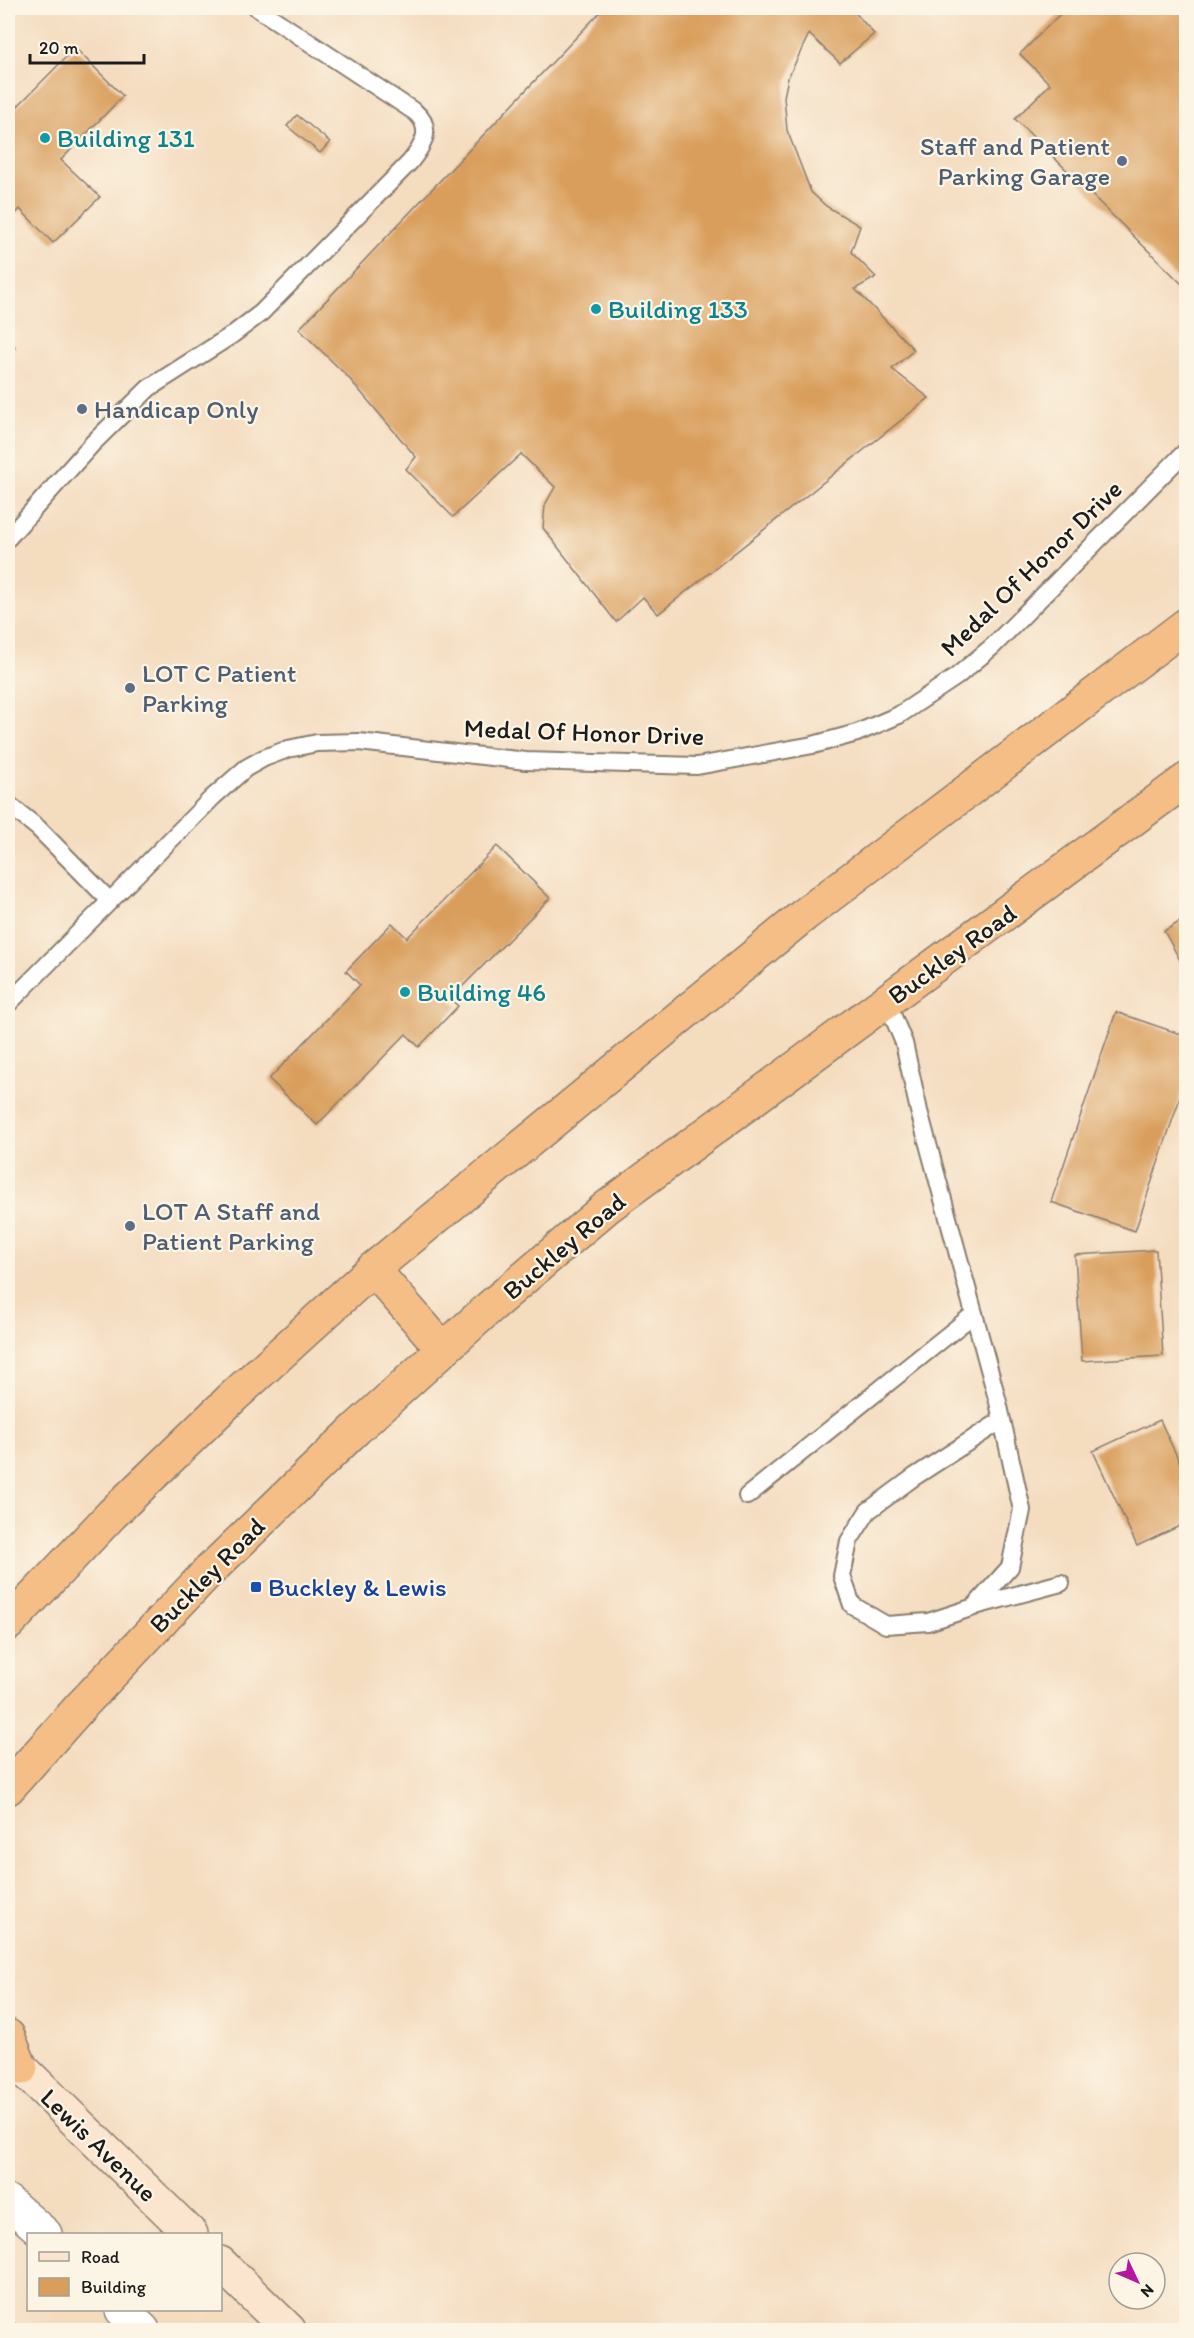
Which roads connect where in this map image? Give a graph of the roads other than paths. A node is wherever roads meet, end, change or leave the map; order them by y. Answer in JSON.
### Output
{"nodes":[{"id":1,"x":257,"y":8,"type":"edge"},
{"id":2,"x":1186,"y":451,"type":"edge"},
{"id":3,"x":8,"y":538,"type":"edge"},
{"id":4,"x":1186,"y":625,"type":"edge"},
{"id":5,"x":1186,"y":780,"type":"edge"},
{"id":6,"x":8,"y":804,"type":"edge"},
{"id":7,"x":110,"y":901,"type":"junction"},
{"id":8,"x":887,"y":1002,"type":"junction"},
{"id":9,"x":8,"y":1004,"type":"edge"},
{"id":10,"x":373,"y":1269,"type":"junction"},
{"id":11,"x":974,"y":1314,"type":"junction"},
{"id":12,"x":443,"y":1349,"type":"junction"},
{"id":13,"x":1002,"y":1420,"type":"junction"},
{"id":14,"x":747,"y":1497,"type":"dead end"},
{"id":15,"x":1061,"y":1583,"type":"dead end"},
{"id":16,"x":974,"y":1606,"type":"junction"},
{"id":17,"x":8,"y":1624,"type":"edge"},
{"id":18,"x":8,"y":1788,"type":"edge"},
{"id":19,"x":8,"y":2036,"type":"edge"},
{"id":20,"x":12,"y":2063,"type":"edge"},
{"id":21,"x":8,"y":2202,"type":"edge"},
{"id":22,"x":43,"y":2233,"type":"edge"},
{"id":23,"x":189,"y":2233,"type":"edge"},
{"id":24,"x":222,"y":2265,"type":"edge"},
{"id":25,"x":123,"y":2311,"type":"edge"},
{"id":26,"x":143,"y":2331,"type":"edge"},
{"id":27,"x":290,"y":2331,"type":"edge"}],
"edges":[{"from":1,"to":3,"type":"lane"},
{"from":2,"to":7,"type":"lane","name":"Medal Of Honor Drive"},
{"from":4,"to":10,"type":"highway"},
{"from":5,"to":8,"type":"highway","name":"Buckley Road"},
{"from":6,"to":7,"type":"lane"},
{"from":7,"to":9,"type":"lane","name":"Medal Of Honor Drive"},
{"from":8,"to":11,"type":"lane"},
{"from":8,"to":12,"type":"highway","name":"Buckley Road"},
{"from":10,"to":12,"type":"highway"},
{"from":10,"to":17,"type":"highway"},
{"from":11,"to":13,"type":"lane"},
{"from":11,"to":14,"type":"lane"},
{"from":12,"to":18,"type":"highway","name":"Buckley Road"},
{"from":13,"to":16,"type":"lane"},
{"from":13,"to":16,"type":"lane"},
{"from":15,"to":16,"type":"lane"},
{"from":19,"to":20,"type":"highway"},
{"from":20,"to":23,"type":"main road","name":"Lewis Avenue"},
{"from":21,"to":22,"type":"street"},
{"from":24,"to":27,"type":"main road"},
{"from":25,"to":26,"type":"street"}]}
